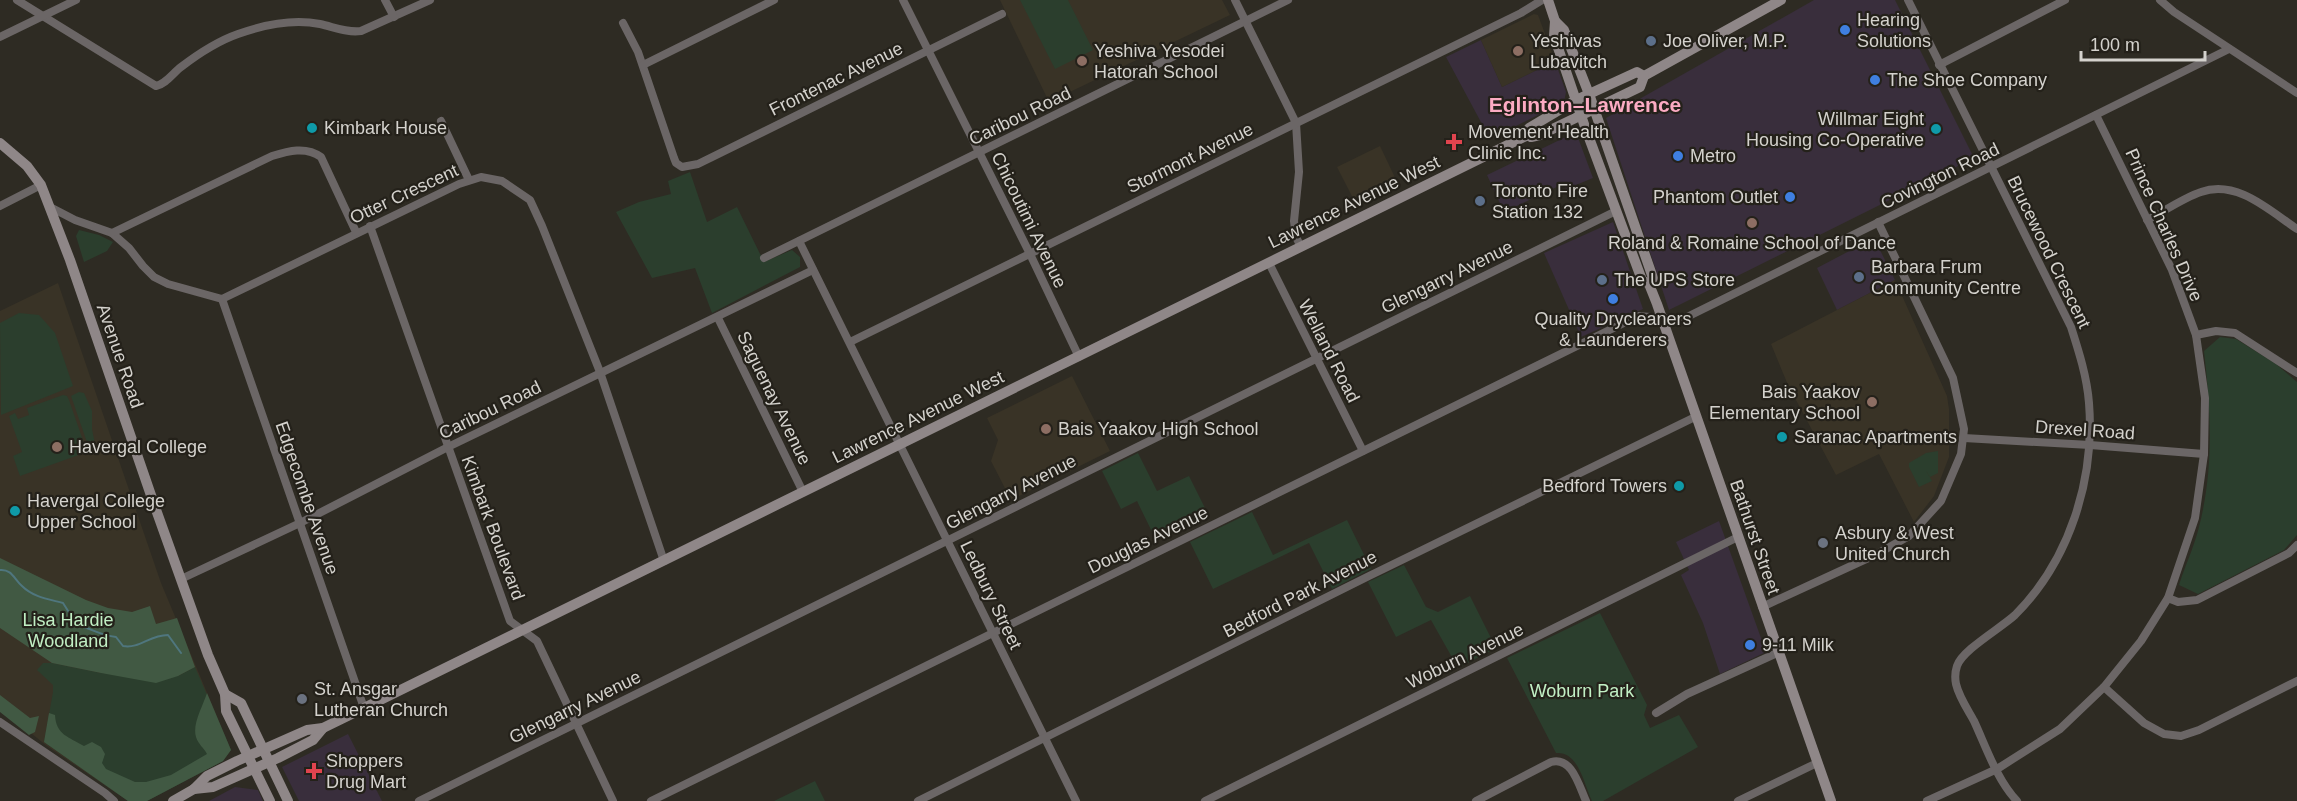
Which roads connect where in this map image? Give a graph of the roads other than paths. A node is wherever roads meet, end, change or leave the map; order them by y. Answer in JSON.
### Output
{"nodes":[{"id":1,"x":17,"y":0,"type":"edge"},
{"id":2,"x":76,"y":0,"type":"edge"},
{"id":3,"x":385,"y":0,"type":"edge"},
{"id":4,"x":430,"y":0,"type":"edge"},
{"id":5,"x":774,"y":0,"type":"edge"},
{"id":6,"x":903,"y":0,"type":"edge"},
{"id":7,"x":1235,"y":0,"type":"edge"},
{"id":8,"x":1288,"y":0,"type":"edge"},
{"id":9,"x":1542,"y":0,"type":"edge"},
{"id":10,"x":1548,"y":0,"type":"edge"},
{"id":11,"x":1780,"y":0,"type":"edge"},
{"id":12,"x":1908,"y":0,"type":"edge"},
{"id":13,"x":2065,"y":0,"type":"edge"},
{"id":14,"x":2160,"y":0,"type":"edge"},
{"id":15,"x":1002,"y":14,"type":"dead end"},
{"id":16,"x":43,"y":16,"type":"junction"},
{"id":17,"x":394,"y":18,"type":"junction"},
{"id":18,"x":1246,"y":21,"type":"junction"},
{"id":19,"x":1555,"y":21,"type":"junction"},
{"id":20,"x":623,"y":23,"type":"dead end"},
{"id":21,"x":0,"y":37,"type":"edge"},
{"id":22,"x":2229,"y":49,"type":"junction"},
{"id":23,"x":928,"y":50,"type":"junction"},
{"id":24,"x":643,"y":65,"type":"junction"},
{"id":25,"x":1939,"y":65,"type":"junction"},
{"id":26,"x":1644,"y":76,"type":"junction"},
{"id":27,"x":2297,"y":93,"type":"edge"},
{"id":28,"x":1589,"y":94,"type":"junction"},
{"id":29,"x":1576,"y":100,"type":"junction"},
{"id":30,"x":1595,"y":110,"type":"junction"},
{"id":31,"x":2096,"y":115,"type":"junction"},
{"id":32,"x":1581,"y":116,"type":"junction"},
{"id":33,"x":441,"y":121,"type":"dead end"},
{"id":34,"x":1296,"y":123,"type":"junction"},
{"id":35,"x":1528,"y":135,"type":"junction"},
{"id":36,"x":0,"y":143,"type":"edge"},
{"id":37,"x":979,"y":153,"type":"junction"},
{"id":38,"x":1992,"y":168,"type":"junction"},
{"id":39,"x":469,"y":180,"type":"junction"},
{"id":40,"x":42,"y":185,"type":"junction"},
{"id":41,"x":0,"y":206,"type":"edge"},
{"id":42,"x":50,"y":207,"type":"junction"},
{"id":43,"x":1616,"y":211,"type":"junction"},
{"id":44,"x":2147,"y":220,"type":"junction"},
{"id":45,"x":1878,"y":222,"type":"junction"},
{"id":46,"x":370,"y":226,"type":"junction"},
{"id":47,"x":2297,"y":230,"type":"edge"},
{"id":48,"x":356,"y":232,"type":"junction"},
{"id":49,"x":112,"y":233,"type":"junction"},
{"id":50,"x":799,"y":241,"type":"junction"},
{"id":51,"x":1300,"y":247,"type":"junction"},
{"id":52,"x":1030,"y":254,"type":"junction"},
{"id":53,"x":764,"y":258,"type":"dead end"},
{"id":54,"x":1269,"y":263,"type":"junction"},
{"id":55,"x":813,"y":270,"type":"junction"},
{"id":56,"x":1649,"y":284,"type":"junction"},
{"id":57,"x":222,"y":299,"type":"junction"},
{"id":58,"x":1661,"y":317,"type":"junction"},
{"id":59,"x":718,"y":318,"type":"junction"},
{"id":60,"x":2196,"y":335,"type":"junction"},
{"id":61,"x":850,"y":342,"type":"junction"},
{"id":62,"x":1079,"y":357,"type":"junction"},
{"id":63,"x":1316,"y":358,"type":"junction"},
{"id":64,"x":600,"y":372,"type":"junction"},
{"id":65,"x":2297,"y":373,"type":"edge"},
{"id":66,"x":1695,"y":417,"type":"junction"},
{"id":67,"x":1964,"y":438,"type":"junction"},
{"id":68,"x":900,"y":445,"type":"junction"},
{"id":69,"x":2090,"y":445,"type":"junction"},
{"id":70,"x":448,"y":447,"type":"junction"},
{"id":71,"x":1363,"y":451,"type":"junction"},
{"id":72,"x":2204,"y":454,"type":"junction"},
{"id":73,"x":803,"y":492,"type":"junction"},
{"id":74,"x":300,"y":523,"type":"junction"},
{"id":75,"x":1738,"y":537,"type":"junction"},
{"id":76,"x":947,"y":540,"type":"junction"},
{"id":77,"x":2297,"y":545,"type":"edge"},
{"id":78,"x":664,"y":561,"type":"junction"},
{"id":79,"x":181,"y":579,"type":"junction"},
{"id":80,"x":2168,"y":598,"type":"junction"},
{"id":81,"x":1762,"y":607,"type":"junction"},
{"id":82,"x":523,"y":631,"type":"junction"},
{"id":83,"x":992,"y":634,"type":"junction"},
{"id":84,"x":1777,"y":653,"type":"junction"},
{"id":85,"x":2297,"y":681,"type":"edge"},
{"id":86,"x":2104,"y":687,"type":"junction"},
{"id":87,"x":225,"y":694,"type":"junction"},
{"id":88,"x":364,"y":708,"type":"junction"},
{"id":89,"x":1656,"y":712,"type":"dead end"},
{"id":90,"x":0,"y":722,"type":"edge"},
{"id":91,"x":576,"y":722,"type":"junction"},
{"id":92,"x":322,"y":728,"type":"junction"},
{"id":93,"x":1046,"y":739,"type":"junction"},
{"id":94,"x":263,"y":750,"type":"junction"},
{"id":95,"x":249,"y":756,"type":"junction"},
{"id":96,"x":269,"y":762,"type":"junction"},
{"id":97,"x":1817,"y":763,"type":"junction"},
{"id":98,"x":254,"y":768,"type":"junction"},
{"id":99,"x":1997,"y":769,"type":"junction"},
{"id":100,"x":194,"y":789,"type":"junction"},
{"id":101,"x":114,"y":801,"type":"edge"},
{"id":102,"x":172,"y":801,"type":"edge"},
{"id":103,"x":270,"y":801,"type":"edge"},
{"id":104,"x":288,"y":801,"type":"edge"},
{"id":105,"x":419,"y":801,"type":"edge"},
{"id":106,"x":613,"y":801,"type":"edge"},
{"id":107,"x":651,"y":801,"type":"edge"},
{"id":108,"x":918,"y":801,"type":"edge"},
{"id":109,"x":1076,"y":801,"type":"edge"},
{"id":110,"x":1204,"y":801,"type":"edge"},
{"id":111,"x":1476,"y":801,"type":"edge"},
{"id":112,"x":1586,"y":801,"type":"edge"},
{"id":113,"x":1738,"y":801,"type":"edge"},
{"id":114,"x":1831,"y":801,"type":"edge"},
{"id":115,"x":1927,"y":801,"type":"edge"},
{"id":116,"x":2017,"y":801,"type":"edge"}],
"edges":[{"from":1,"to":16,"type":"street"},
{"from":2,"to":16,"type":"street"},
{"from":3,"to":17,"type":"street"},
{"from":4,"to":17,"type":"street"},
{"from":5,"to":24,"type":"street"},
{"from":6,"to":23,"type":"street","name":"Chicoutimi Avenue"},
{"from":7,"to":18,"type":"street"},
{"from":8,"to":18,"type":"street","name":"Caribou Road"},
{"from":9,"to":34,"type":"street","name":"Stormont Avenue"},
{"from":10,"to":19,"type":"main road","name":"Bathurst Street"},
{"from":11,"to":26,"type":"main road","name":"Lawrence Avenue West"},
{"from":12,"to":25,"type":"street","name":"Brucewood Crescent"},
{"from":13,"to":25,"type":"street"},
{"from":14,"to":22,"type":"street"},
{"from":15,"to":23,"type":"street","name":"Frontenac Avenue"},
{"from":16,"to":17,"type":"street"},
{"from":16,"to":21,"type":"street"},
{"from":18,"to":34,"type":"street"},
{"from":18,"to":37,"type":"street","name":"Caribou Road"},
{"from":19,"to":28,"type":"main road","name":"Bathurst Street"},
{"from":19,"to":29,"type":"main road","name":"Bathurst Street"},
{"from":20,"to":24,"type":"street"},
{"from":22,"to":27,"type":"street"},
{"from":22,"to":31,"type":"street","name":"Covington Road"},
{"from":23,"to":24,"type":"street","name":"Frontenac Avenue"},
{"from":23,"to":37,"type":"street","name":"Chicoutimi Avenue"},
{"from":25,"to":38,"type":"street","name":"Brucewood Crescent"},
{"from":26,"to":28,"type":"main road","name":"Lawrence Avenue West"},
{"from":26,"to":30,"type":"main road","name":"Lawrence Avenue West"},
{"from":28,"to":29,"type":"main road","name":"Lawrence Avenue West"},
{"from":28,"to":30,"type":"main road","name":"Bathurst Street"},
{"from":29,"to":32,"type":"main road","name":"Bathurst Street"},
{"from":29,"to":35,"type":"main road","name":"Lawrence Avenue West"},
{"from":30,"to":32,"type":"main road","name":"Lawrence Avenue West"},
{"from":30,"to":56,"type":"main road","name":"Bathurst Street"},
{"from":31,"to":38,"type":"street","name":"Covington Road"},
{"from":31,"to":44,"type":"street","name":"Prince Charles Drive"},
{"from":32,"to":35,"type":"main road","name":"Lawrence Avenue West"},
{"from":32,"to":43,"type":"main road","name":"Bathurst Street"},
{"from":33,"to":39,"type":"street"},
{"from":34,"to":51,"type":"street"},
{"from":34,"to":52,"type":"street","name":"Stormont Avenue"},
{"from":35,"to":51,"type":"main road","name":"Lawrence Avenue West"},
{"from":36,"to":40,"type":"main road","name":"Avenue Road"},
{"from":37,"to":50,"type":"street","name":"Caribou Road"},
{"from":37,"to":52,"type":"street","name":"Chicoutimi Avenue"},
{"from":38,"to":45,"type":"street","name":"Covington Road"},
{"from":38,"to":69,"type":"street","name":"Brucewood Crescent"},
{"from":39,"to":46,"type":"street","name":"Otter Crescent"},
{"from":39,"to":64,"type":"street","name":"Otter Crescent"},
{"from":40,"to":41,"type":"street"},
{"from":40,"to":42,"type":"main road","name":"Avenue Road"},
{"from":42,"to":49,"type":"street"},
{"from":42,"to":79,"type":"main road","name":"Avenue Road"},
{"from":43,"to":56,"type":"main road","name":"Bathurst Street"},
{"from":43,"to":63,"type":"street","name":"Glengarry Avenue"},
{"from":44,"to":47,"type":"street"},
{"from":44,"to":60,"type":"street","name":"Prince Charles Drive"},
{"from":45,"to":58,"type":"street","name":"Covington Road"},
{"from":45,"to":67,"type":"street"},
{"from":46,"to":48,"type":"street","name":"Otter Crescent"},
{"from":46,"to":70,"type":"street","name":"Kimbark Boulevard"},
{"from":48,"to":49,"type":"street"},
{"from":48,"to":57,"type":"street","name":"Otter Crescent"},
{"from":49,"to":57,"type":"street"},
{"from":50,"to":53,"type":"street","name":"Caribou Road"},
{"from":50,"to":55,"type":"street","name":"Ledbury Street"},
{"from":51,"to":54,"type":"main road","name":"Lawrence Avenue West"},
{"from":52,"to":61,"type":"street","name":"Stormont Avenue"},
{"from":52,"to":62,"type":"street","name":"Chicoutimi Avenue"},
{"from":54,"to":62,"type":"main road","name":"Lawrence Avenue West"},
{"from":54,"to":63,"type":"street","name":"Welland Road"},
{"from":55,"to":59,"type":"street","name":"Caribou Road"},
{"from":55,"to":61,"type":"street","name":"Ledbury Street"},
{"from":56,"to":58,"type":"main road","name":"Bathurst Street"},
{"from":57,"to":74,"type":"street","name":"Edgecombe Avenue"},
{"from":58,"to":66,"type":"main road","name":"Bathurst Street"},
{"from":58,"to":71,"type":"street","name":"Douglas Avenue"},
{"from":59,"to":64,"type":"street","name":"Caribou Road"},
{"from":59,"to":73,"type":"street","name":"Saguenay Avenue"},
{"from":60,"to":65,"type":"street"},
{"from":60,"to":72,"type":"street","name":"Prince Charles Drive"},
{"from":61,"to":68,"type":"street","name":"Ledbury Street"},
{"from":62,"to":68,"type":"main road","name":"Lawrence Avenue West"},
{"from":63,"to":71,"type":"street","name":"Welland Road"},
{"from":63,"to":76,"type":"street","name":"Glengarry Avenue"},
{"from":64,"to":70,"type":"street","name":"Caribou Road"},
{"from":64,"to":78,"type":"street","name":"Otter Crescent"},
{"from":66,"to":75,"type":"main road","name":"Bathurst Street"},
{"from":66,"to":93,"type":"street","name":"Bedford Park Avenue"},
{"from":67,"to":69,"type":"street","name":"Drexel Road"},
{"from":67,"to":81,"type":"street"},
{"from":68,"to":73,"type":"main road","name":"Lawrence Avenue West"},
{"from":68,"to":76,"type":"street","name":"Ledbury Street"},
{"from":69,"to":72,"type":"street","name":"Drexel Road"},
{"from":69,"to":99,"type":"street","name":"Brucewood Crescent"},
{"from":70,"to":74,"type":"street","name":"Caribou Road"},
{"from":70,"to":82,"type":"street","name":"Kimbark Boulevard"},
{"from":71,"to":83,"type":"street","name":"Douglas Avenue"},
{"from":72,"to":80,"type":"street","name":"Prince Charles Drive"},
{"from":73,"to":78,"type":"main road","name":"Lawrence Avenue West"},
{"from":74,"to":79,"type":"street","name":"Caribou Road"},
{"from":74,"to":88,"type":"street","name":"Edgecombe Avenue"},
{"from":75,"to":81,"type":"main road","name":"Bathurst Street"},
{"from":75,"to":110,"type":"street","name":"Woburn Avenue"},
{"from":76,"to":83,"type":"street","name":"Ledbury Street"},
{"from":76,"to":91,"type":"street","name":"Glengarry Avenue"},
{"from":77,"to":80,"type":"street"},
{"from":78,"to":82,"type":"main road","name":"Lawrence Avenue West"},
{"from":79,"to":87,"type":"main road","name":"Avenue Road"},
{"from":80,"to":86,"type":"street","name":"Prince Charles Drive"},
{"from":81,"to":84,"type":"main road","name":"Bathurst Street"},
{"from":82,"to":88,"type":"main road","name":"Lawrence Avenue West"},
{"from":82,"to":91,"type":"street","name":"Kimbark Boulevard"},
{"from":83,"to":93,"type":"street","name":"Ledbury Street"},
{"from":83,"to":107,"type":"street","name":"Douglas Avenue"},
{"from":84,"to":89,"type":"street"},
{"from":84,"to":97,"type":"main road","name":"Bathurst Street"},
{"from":85,"to":86,"type":"street"},
{"from":86,"to":99,"type":"street","name":"Prince Charles Drive"},
{"from":87,"to":94,"type":"main road","name":"Avenue Road"},
{"from":87,"to":95,"type":"main road","name":"Avenue Road"},
{"from":88,"to":92,"type":"main road","name":"Lawrence Avenue West"},
{"from":90,"to":101,"type":"street"},
{"from":91,"to":105,"type":"street","name":"Glengarry Avenue"},
{"from":91,"to":106,"type":"street","name":"Kimbark Boulevard"},
{"from":92,"to":94,"type":"main road","name":"Lawrence Avenue West"},
{"from":92,"to":96,"type":"main road","name":"Lawrence Avenue West"},
{"from":93,"to":108,"type":"street","name":"Bedford Park Avenue"},
{"from":93,"to":109,"type":"street","name":"Ledbury Street"},
{"from":94,"to":95,"type":"main road","name":"Lawrence Avenue West"},
{"from":94,"to":96,"type":"main road","name":"Avenue Road"},
{"from":95,"to":98,"type":"main road","name":"Avenue Road"},
{"from":95,"to":100,"type":"main road","name":"Lawrence Avenue West"},
{"from":96,"to":98,"type":"main road","name":"Lawrence Avenue West"},
{"from":96,"to":104,"type":"main road","name":"Avenue Road"},
{"from":97,"to":113,"type":"street"},
{"from":97,"to":114,"type":"main road","name":"Bathurst Street"},
{"from":98,"to":100,"type":"main road","name":"Lawrence Avenue West"},
{"from":98,"to":103,"type":"main road","name":"Avenue Road"},
{"from":99,"to":115,"type":"street","name":"Prince Charles Drive"},
{"from":99,"to":116,"type":"street","name":"Brucewood Crescent"},
{"from":100,"to":102,"type":"main road","name":"Lawrence Avenue West"},
{"from":111,"to":112,"type":"street"}]}
